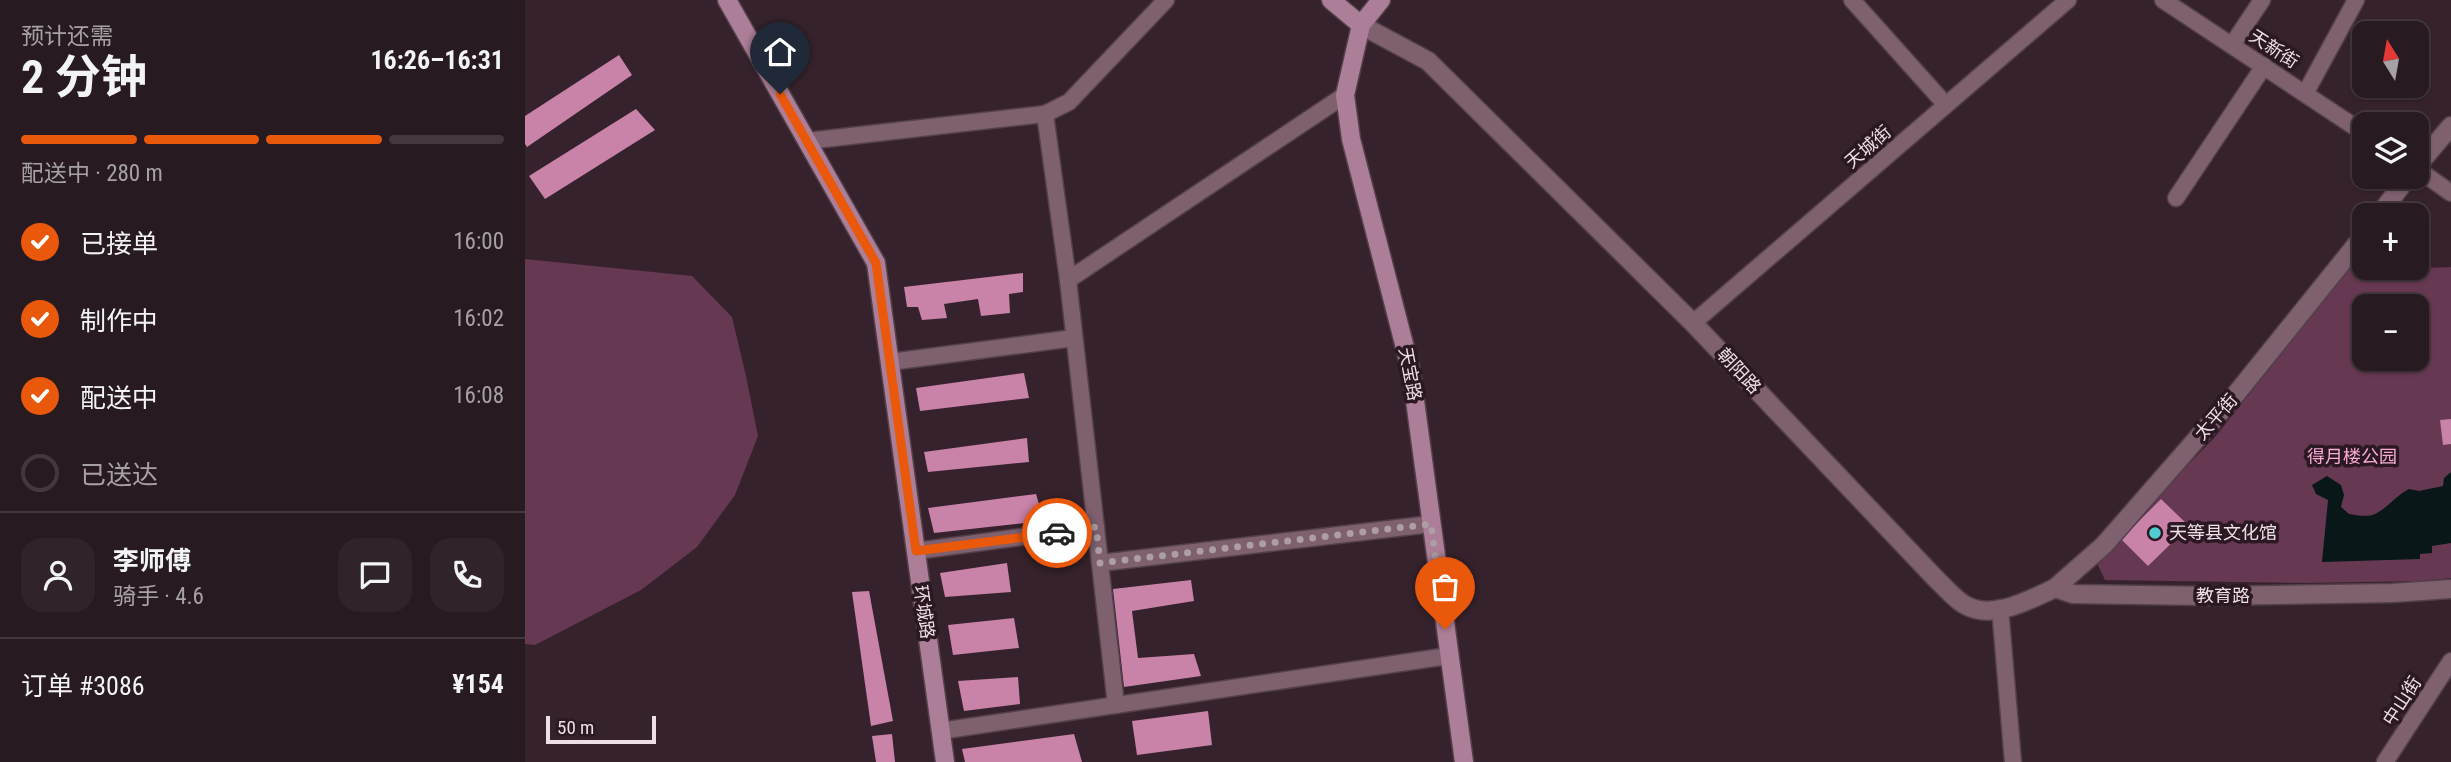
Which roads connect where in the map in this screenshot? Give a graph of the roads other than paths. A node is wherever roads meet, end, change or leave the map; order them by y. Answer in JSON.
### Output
{"nodes":[{"id":1,"x":727,"y":0,"type":"edge"},
{"id":2,"x":1166,"y":0,"type":"edge"},
{"id":3,"x":1331,"y":0,"type":"edge"},
{"id":4,"x":1381,"y":0,"type":"edge"},
{"id":5,"x":1852,"y":0,"type":"edge"},
{"id":6,"x":2068,"y":0,"type":"edge"},
{"id":7,"x":2163,"y":0,"type":"edge"},
{"id":8,"x":2262,"y":0,"type":"edge"},
{"id":9,"x":2356,"y":0,"type":"edge"},
{"id":10,"x":1361,"y":25,"type":"junction"},
{"id":11,"x":2232,"y":45,"type":"junction"},
{"id":12,"x":2265,"y":66,"type":"junction"},
{"id":13,"x":2306,"y":92,"type":"junction"},
{"id":14,"x":1345,"y":95,"type":"junction"},
{"id":15,"x":1946,"y":105,"type":"junction"},
{"id":16,"x":1045,"y":114,"type":"junction"},
{"id":17,"x":2352,"y":124,"type":"edge"},
{"id":18,"x":2451,"y":126,"type":"edge"},
{"id":19,"x":807,"y":141,"type":"junction"},
{"id":20,"x":2429,"y":153,"type":"edge"},
{"id":21,"x":2429,"y":176,"type":"edge"},
{"id":22,"x":2399,"y":189,"type":"edge"},
{"id":23,"x":2451,"y":193,"type":"edge"},
{"id":24,"x":2176,"y":198,"type":"dead end"},
{"id":25,"x":2388,"y":203,"type":"edge"},
{"id":26,"x":2352,"y":250,"type":"edge"},
{"id":27,"x":1068,"y":280,"type":"junction"},
{"id":28,"x":1693,"y":323,"type":"junction"},
{"id":29,"x":1074,"y":338,"type":"junction"},
{"id":30,"x":890,"y":362,"type":"junction"},
{"id":31,"x":1431,"y":524,"type":"junction"},
{"id":32,"x":1096,"y":527,"type":"junction"},
{"id":33,"x":916,"y":551,"type":"junction"},
{"id":34,"x":1100,"y":563,"type":"junction"},
{"id":35,"x":2055,"y":588,"type":"junction"},
{"id":36,"x":2451,"y":589,"type":"edge"},
{"id":37,"x":2000,"y":608,"type":"junction"},
{"id":38,"x":1448,"y":656,"type":"junction"},
{"id":39,"x":2451,"y":661,"type":"edge"},
{"id":40,"x":1115,"y":705,"type":"junction"},
{"id":41,"x":940,"y":731,"type":"junction"},
{"id":42,"x":945,"y":762,"type":"edge"},
{"id":43,"x":1464,"y":762,"type":"edge"},
{"id":44,"x":2013,"y":762,"type":"edge"},
{"id":45,"x":2385,"y":762,"type":"edge"}],
"edges":[{"from":1,"to":19,"type":"main road","name":"环城路"},
{"from":2,"to":16,"type":"street"},
{"from":3,"to":10,"type":"main road"},
{"from":4,"to":10,"type":"main road","name":"天宝路"},
{"from":5,"to":15,"type":"street"},
{"from":6,"to":15,"type":"street","name":"天城街"},
{"from":7,"to":11,"type":"street","name":"天新街"},
{"from":8,"to":11,"type":"street"},
{"from":9,"to":13,"type":"street"},
{"from":10,"to":14,"type":"main road","name":"天宝路"},
{"from":10,"to":28,"type":"street","name":"朝阳路"},
{"from":11,"to":12,"type":"street","name":"天新街"},
{"from":12,"to":13,"type":"street","name":"天新街"},
{"from":12,"to":24,"type":"street"},
{"from":13,"to":17,"type":"street","name":"天新街"},
{"from":14,"to":27,"type":"street"},
{"from":14,"to":31,"type":"main road","name":"天宝路"},
{"from":15,"to":28,"type":"street","name":"天城街"},
{"from":16,"to":19,"type":"street"},
{"from":16,"to":27,"type":"street"},
{"from":18,"to":20,"type":"street"},
{"from":19,"to":30,"type":"main road","name":"环城路"},
{"from":21,"to":23,"type":"street"},
{"from":22,"to":25,"type":"street"},
{"from":26,"to":35,"type":"street","name":"太平街"},
{"from":27,"to":29,"type":"street"},
{"from":28,"to":37,"type":"street","name":"朝阳路"},
{"from":29,"to":30,"type":"street"},
{"from":29,"to":32,"type":"street"},
{"from":30,"to":33,"type":"main road","name":"环城路"},
{"from":31,"to":34,"type":"street"},
{"from":31,"to":38,"type":"main road","name":"天宝路"},
{"from":32,"to":33,"type":"street"},
{"from":32,"to":34,"type":"street"},
{"from":33,"to":41,"type":"main road","name":"环城路"},
{"from":34,"to":40,"type":"street"},
{"from":35,"to":36,"type":"street","name":"教育路"},
{"from":35,"to":37,"type":"street"},
{"from":37,"to":44,"type":"street"},
{"from":38,"to":40,"type":"street"},
{"from":38,"to":43,"type":"main road","name":"天宝路"},
{"from":39,"to":45,"type":"street","name":"中山街"},
{"from":40,"to":41,"type":"street"},
{"from":41,"to":42,"type":"main road","name":"环城路"}]}
